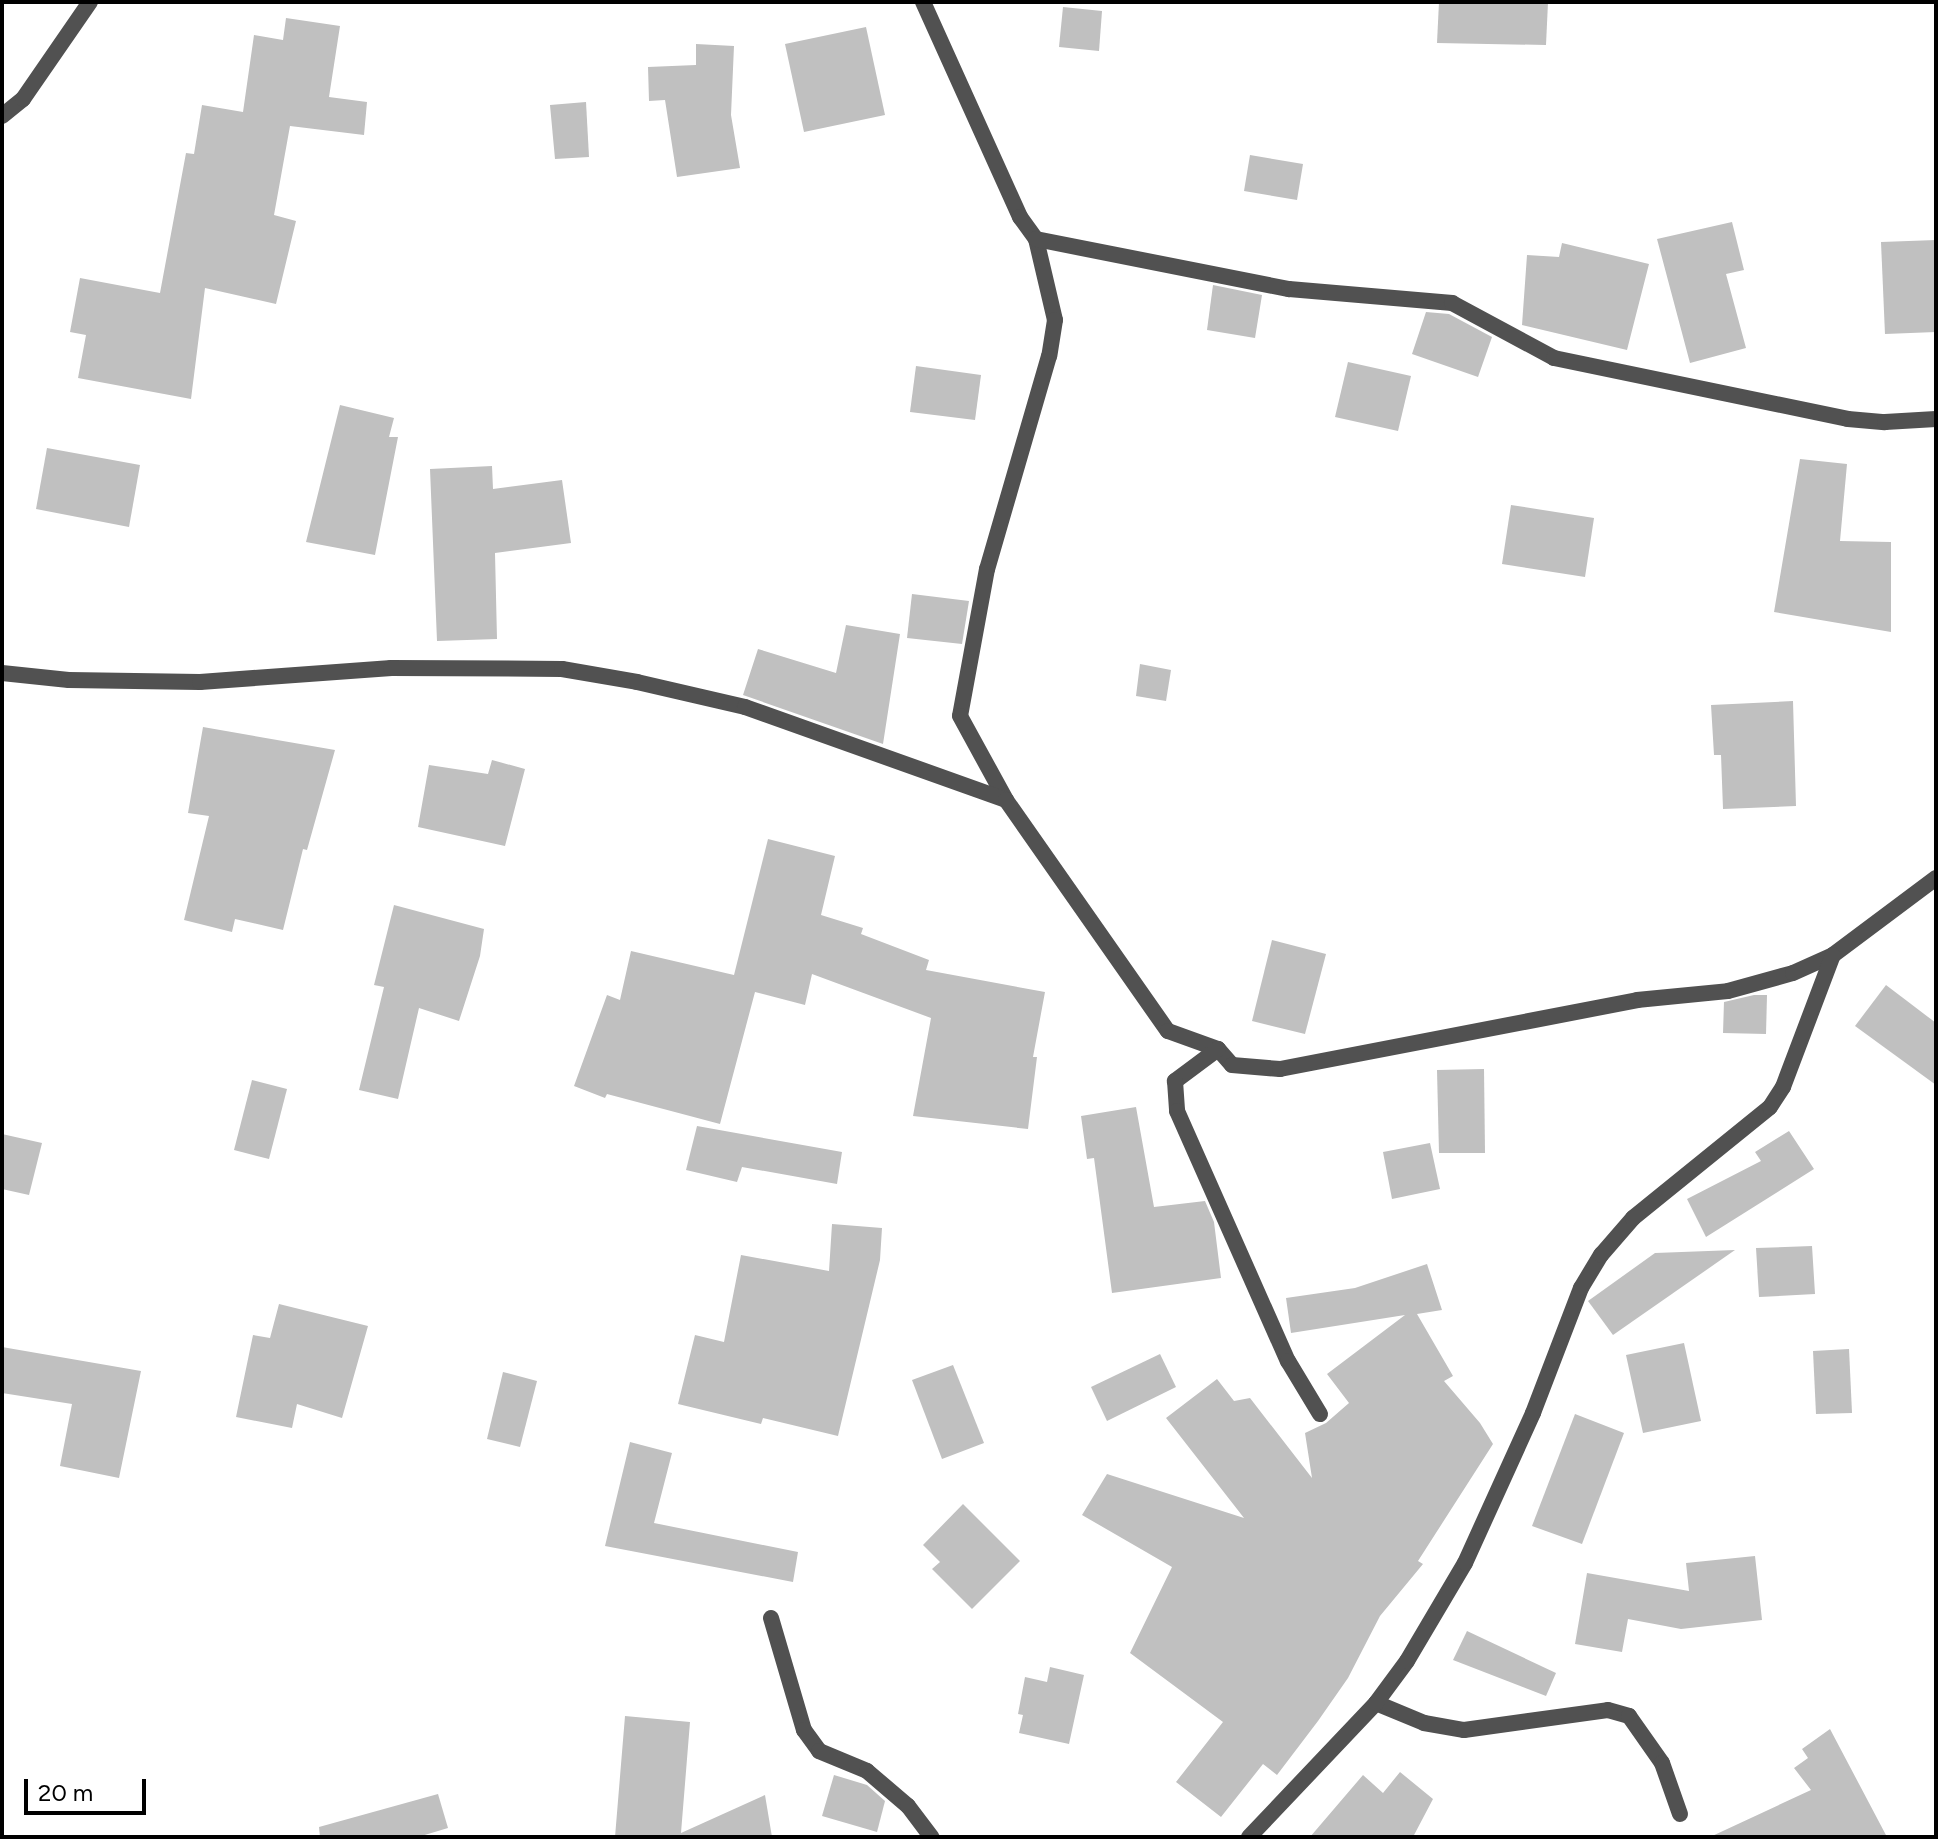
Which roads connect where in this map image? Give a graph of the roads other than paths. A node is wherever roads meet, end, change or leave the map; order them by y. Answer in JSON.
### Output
{"nodes":[{"id":1,"x":90,"y":2,"type":"edge"},
{"id":2,"x":923,"y":2,"type":"edge"},
{"id":3,"x":2,"y":116,"type":"edge"},
{"id":4,"x":1036,"y":239,"type":"junction"},
{"id":5,"x":1936,"y":419,"type":"edge"},
{"id":6,"x":2,"y":673,"type":"edge"},
{"id":7,"x":1006,"y":800,"type":"junction"},
{"id":8,"x":1936,"y":878,"type":"edge"},
{"id":9,"x":1833,"y":955,"type":"junction"},
{"id":10,"x":1218,"y":1049,"type":"junction"},
{"id":11,"x":1320,"y":1414,"type":"dead end"},
{"id":12,"x":771,"y":1618,"type":"dead end"},
{"id":13,"x":1376,"y":1703,"type":"junction"},
{"id":14,"x":1680,"y":1814,"type":"dead end"},
{"id":15,"x":931,"y":1837,"type":"edge"},
{"id":16,"x":1249,"y":1837,"type":"edge"}],
"edges":[{"from":1,"to":3,"type":"street"},
{"from":2,"to":4,"type":"street"},
{"from":4,"to":5,"type":"street"},
{"from":4,"to":7,"type":"street"},
{"from":6,"to":7,"type":"street"},
{"from":7,"to":10,"type":"street"},
{"from":8,"to":9,"type":"street"},
{"from":9,"to":10,"type":"street"},
{"from":9,"to":13,"type":"street"},
{"from":10,"to":11,"type":"street"},
{"from":12,"to":15,"type":"street"},
{"from":13,"to":14,"type":"street"},
{"from":13,"to":16,"type":"street"}]}
